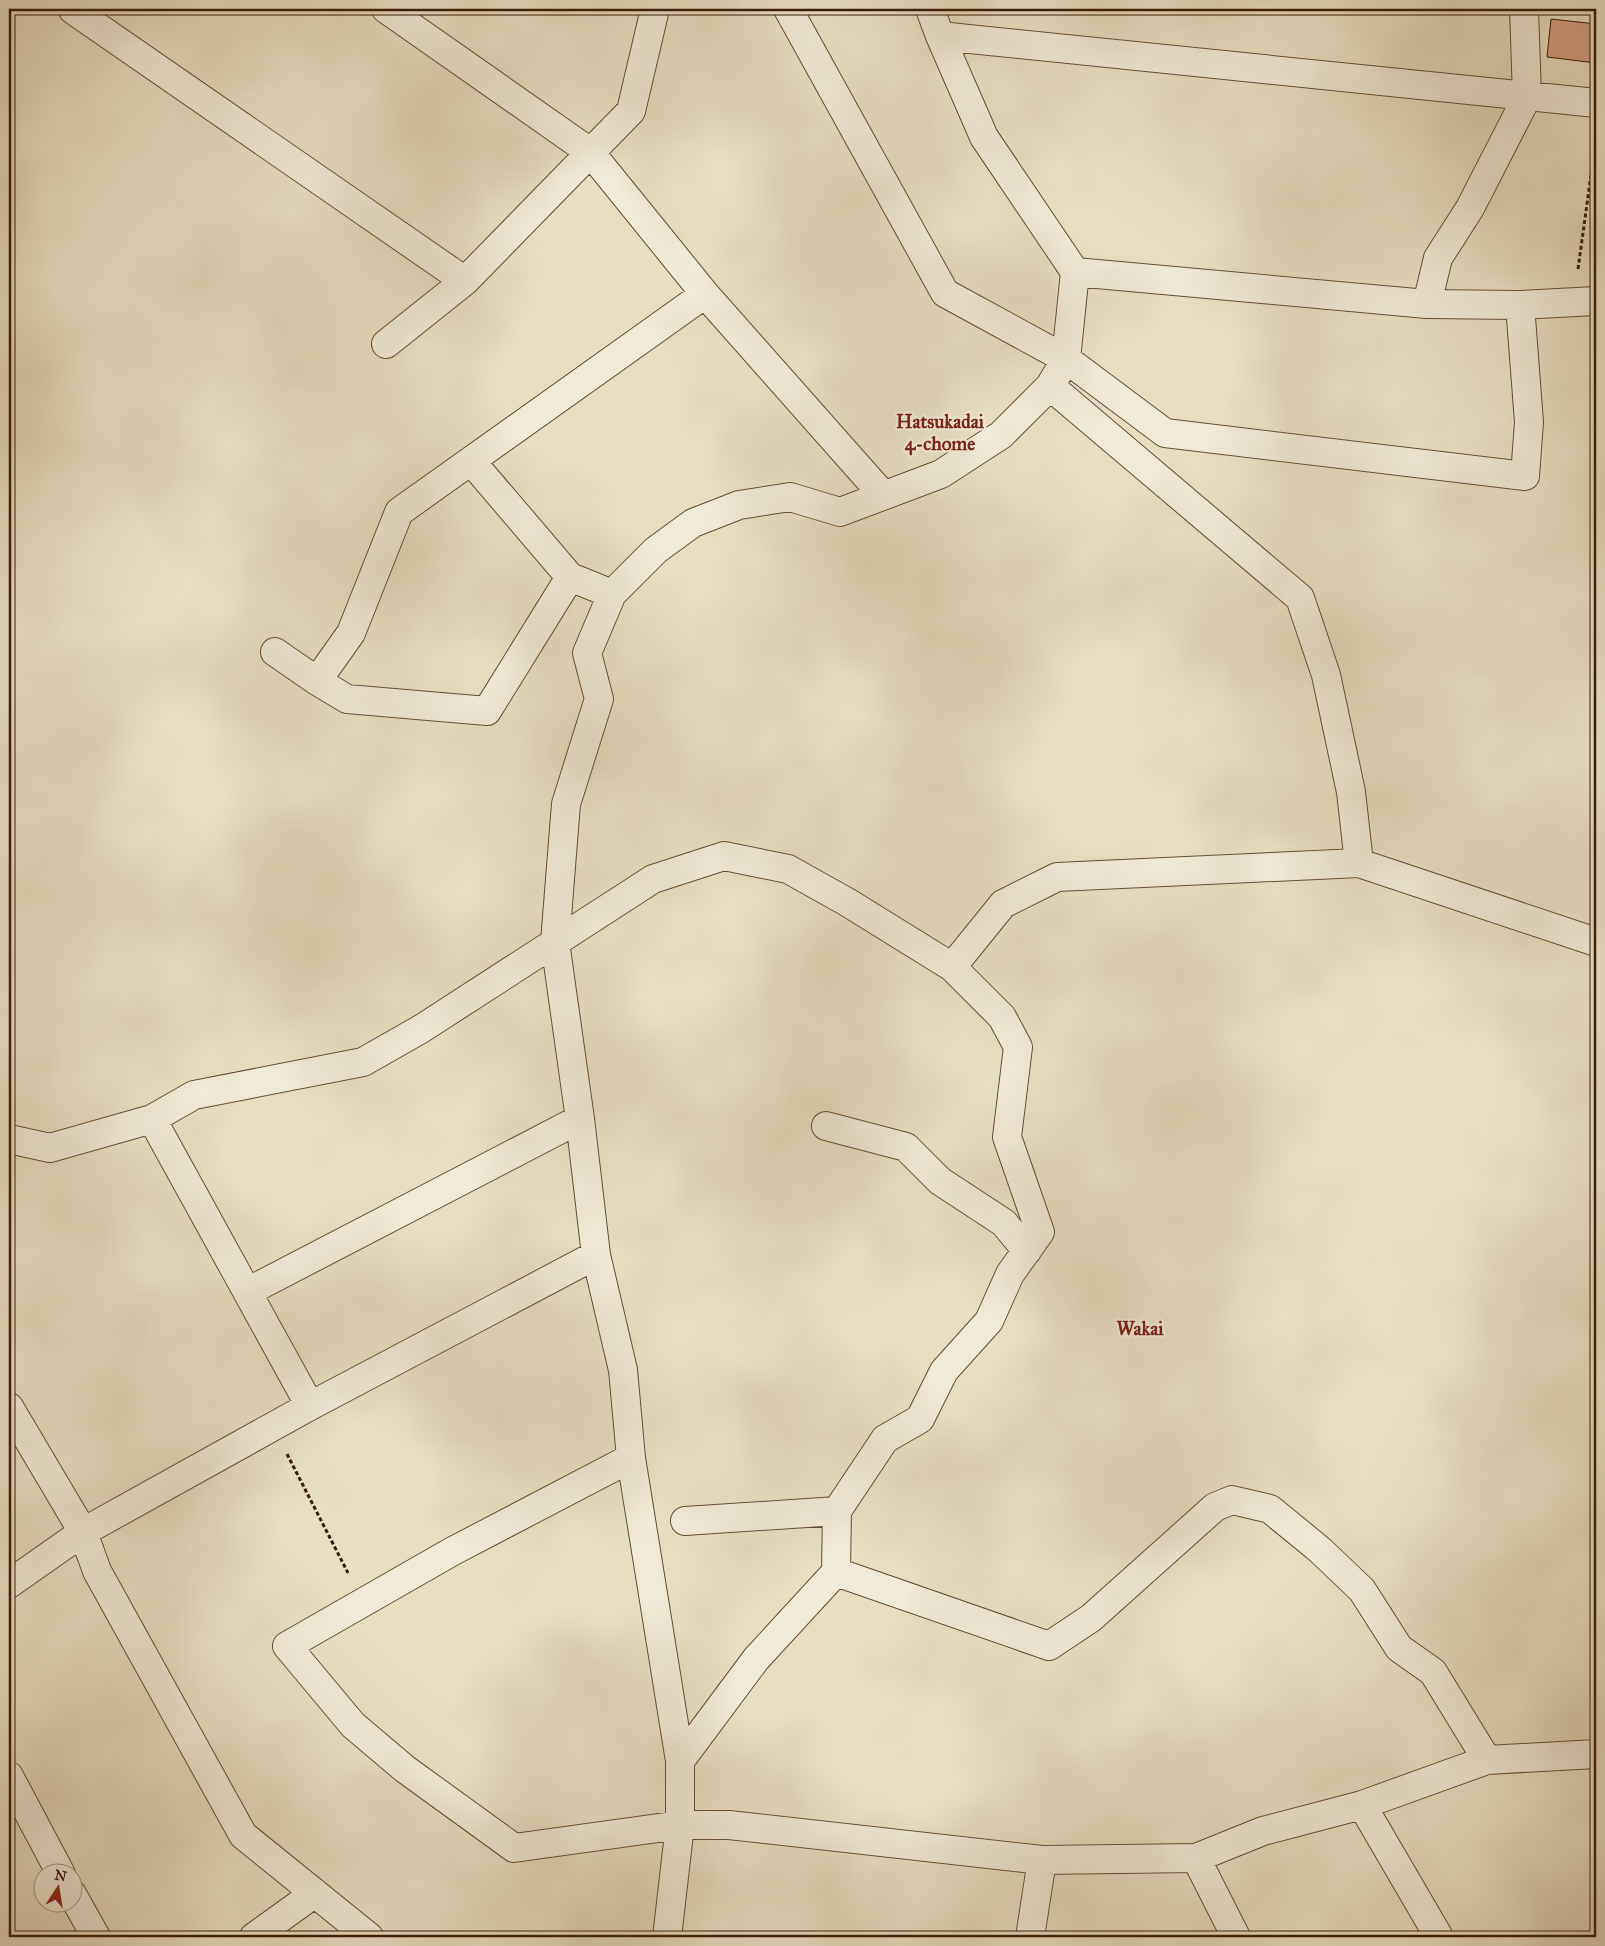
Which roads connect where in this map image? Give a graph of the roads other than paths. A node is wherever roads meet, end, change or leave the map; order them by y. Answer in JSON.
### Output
{"nodes":[{"id":1,"x":386,"y":9,"type":"edge"},
{"id":2,"x":655,"y":9,"type":"edge"},
{"id":3,"x":788,"y":9,"type":"edge"},
{"id":4,"x":930,"y":9,"type":"edge"},
{"id":5,"x":1524,"y":9,"type":"edge"},
{"id":6,"x":73,"y":10,"type":"dead end"},
{"id":7,"x":940,"y":36,"type":"junction"},
{"id":8,"x":1528,"y":97,"type":"junction"},
{"id":9,"x":1596,"y":103,"type":"edge"},
{"id":10,"x":590,"y":152,"type":"junction"},
{"id":11,"x":1075,"y":272,"type":"junction"},
{"id":12,"x":465,"y":281,"type":"junction"},
{"id":13,"x":705,"y":294,"type":"junction"},
{"id":14,"x":1585,"y":302,"type":"edge"},
{"id":15,"x":1428,"y":304,"type":"junction"},
{"id":16,"x":1520,"y":305,"type":"junction"},
{"id":17,"x":386,"y":344,"type":"dead end"},
{"id":18,"x":1066,"y":359,"type":"junction"},
{"id":19,"x":1050,"y":386,"type":"junction"},
{"id":20,"x":471,"y":461,"type":"junction"},
{"id":21,"x":883,"y":495,"type":"junction"},
{"id":22,"x":570,"y":577,"type":"junction"},
{"id":23,"x":612,"y":594,"type":"junction"},
{"id":24,"x":274,"y":652,"type":"dead end"},
{"id":25,"x":317,"y":681,"type":"junction"},
{"id":26,"x":1359,"y":863,"type":"junction"},
{"id":27,"x":555,"y":942,"type":"junction"},
{"id":28,"x":1596,"y":942,"type":"edge"},
{"id":29,"x":952,"y":967,"type":"junction"},
{"id":30,"x":152,"y":1119,"type":"junction"},
{"id":31,"x":580,"y":1119,"type":"junction"},
{"id":32,"x":826,"y":1126,"type":"dead end"},
{"id":33,"x":9,"y":1139,"type":"edge"},
{"id":34,"x":1027,"y":1251,"type":"junction"},
{"id":35,"x":596,"y":1255,"type":"junction"},
{"id":36,"x":248,"y":1292,"type":"junction"},
{"id":37,"x":310,"y":1406,"type":"junction"},
{"id":38,"x":9,"y":1407,"type":"edge"},
{"id":39,"x":631,"y":1458,"type":"junction"},
{"id":40,"x":837,"y":1511,"type":"junction"},
{"id":41,"x":685,"y":1521,"type":"dead end"},
{"id":42,"x":83,"y":1532,"type":"junction"},
{"id":43,"x":836,"y":1572,"type":"junction"},
{"id":44,"x":9,"y":1584,"type":"edge"},
{"id":45,"x":1596,"y":1754,"type":"edge"},
{"id":46,"x":1487,"y":1760,"type":"junction"},
{"id":47,"x":680,"y":1761,"type":"junction"},
{"id":48,"x":9,"y":1776,"type":"edge"},
{"id":49,"x":1362,"y":1805,"type":"junction"},
{"id":50,"x":680,"y":1825,"type":"junction"},
{"id":51,"x":1196,"y":1858,"type":"junction"},
{"id":52,"x":1042,"y":1860,"type":"junction"},
{"id":53,"x":56,"y":1864,"type":"edge"},
{"id":54,"x":315,"y":1893,"type":"junction"},
{"id":55,"x":82,"y":1912,"type":"edge"},
{"id":56,"x":96,"y":1937,"type":"edge"},
{"id":57,"x":254,"y":1937,"type":"edge"},
{"id":58,"x":369,"y":1937,"type":"edge"},
{"id":59,"x":667,"y":1937,"type":"edge"},
{"id":60,"x":672,"y":1937,"type":"edge"},
{"id":61,"x":1030,"y":1937,"type":"edge"},
{"id":62,"x":1236,"y":1937,"type":"edge"},
{"id":63,"x":1439,"y":1937,"type":"edge"}],
"edges":[{"from":1,"to":10,"type":"street"},
{"from":2,"to":10,"type":"street"},
{"from":3,"to":18,"type":"street"},
{"from":4,"to":7,"type":"street"},
{"from":5,"to":8,"type":"street"},
{"from":6,"to":12,"type":"street"},
{"from":7,"to":8,"type":"street"},
{"from":7,"to":11,"type":"street"},
{"from":8,"to":9,"type":"street"},
{"from":8,"to":15,"type":"street"},
{"from":10,"to":12,"type":"street"},
{"from":10,"to":13,"type":"street"},
{"from":11,"to":15,"type":"street"},
{"from":11,"to":18,"type":"street"},
{"from":12,"to":17,"type":"street"},
{"from":13,"to":20,"type":"street"},
{"from":13,"to":21,"type":"street"},
{"from":14,"to":16,"type":"street"},
{"from":15,"to":16,"type":"street"},
{"from":16,"to":18,"type":"street"},
{"from":18,"to":19,"type":"street"},
{"from":19,"to":21,"type":"street"},
{"from":19,"to":26,"type":"street"},
{"from":20,"to":22,"type":"street"},
{"from":20,"to":25,"type":"street"},
{"from":21,"to":23,"type":"street"},
{"from":22,"to":23,"type":"street"},
{"from":22,"to":25,"type":"street"},
{"from":23,"to":27,"type":"street"},
{"from":24,"to":25,"type":"street"},
{"from":26,"to":28,"type":"street"},
{"from":26,"to":29,"type":"street"},
{"from":27,"to":29,"type":"street"},
{"from":27,"to":30,"type":"street"},
{"from":27,"to":31,"type":"street"},
{"from":29,"to":34,"type":"street"},
{"from":30,"to":33,"type":"street"},
{"from":30,"to":36,"type":"street"},
{"from":31,"to":35,"type":"street"},
{"from":31,"to":36,"type":"street"},
{"from":32,"to":34,"type":"street"},
{"from":34,"to":40,"type":"street"},
{"from":35,"to":37,"type":"street"},
{"from":35,"to":39,"type":"street"},
{"from":36,"to":37,"type":"street"},
{"from":37,"to":42,"type":"street"},
{"from":38,"to":42,"type":"street"},
{"from":39,"to":47,"type":"street"},
{"from":39,"to":50,"type":"street"},
{"from":40,"to":41,"type":"street"},
{"from":40,"to":43,"type":"street"},
{"from":42,"to":44,"type":"street"},
{"from":42,"to":54,"type":"street"},
{"from":43,"to":46,"type":"street"},
{"from":43,"to":47,"type":"street"},
{"from":45,"to":46,"type":"street"},
{"from":46,"to":49,"type":"street"},
{"from":47,"to":50,"type":"street"},
{"from":48,"to":53,"type":"street"},
{"from":49,"to":51,"type":"street"},
{"from":49,"to":63,"type":"street"},
{"from":50,"to":52,"type":"street"},
{"from":50,"to":59,"type":"street"},
{"from":51,"to":52,"type":"street"},
{"from":51,"to":62,"type":"street"},
{"from":52,"to":61,"type":"street"},
{"from":54,"to":57,"type":"street"},
{"from":54,"to":58,"type":"street"},
{"from":55,"to":56,"type":"street"},
{"from":59,"to":60,"type":"street"}]}
